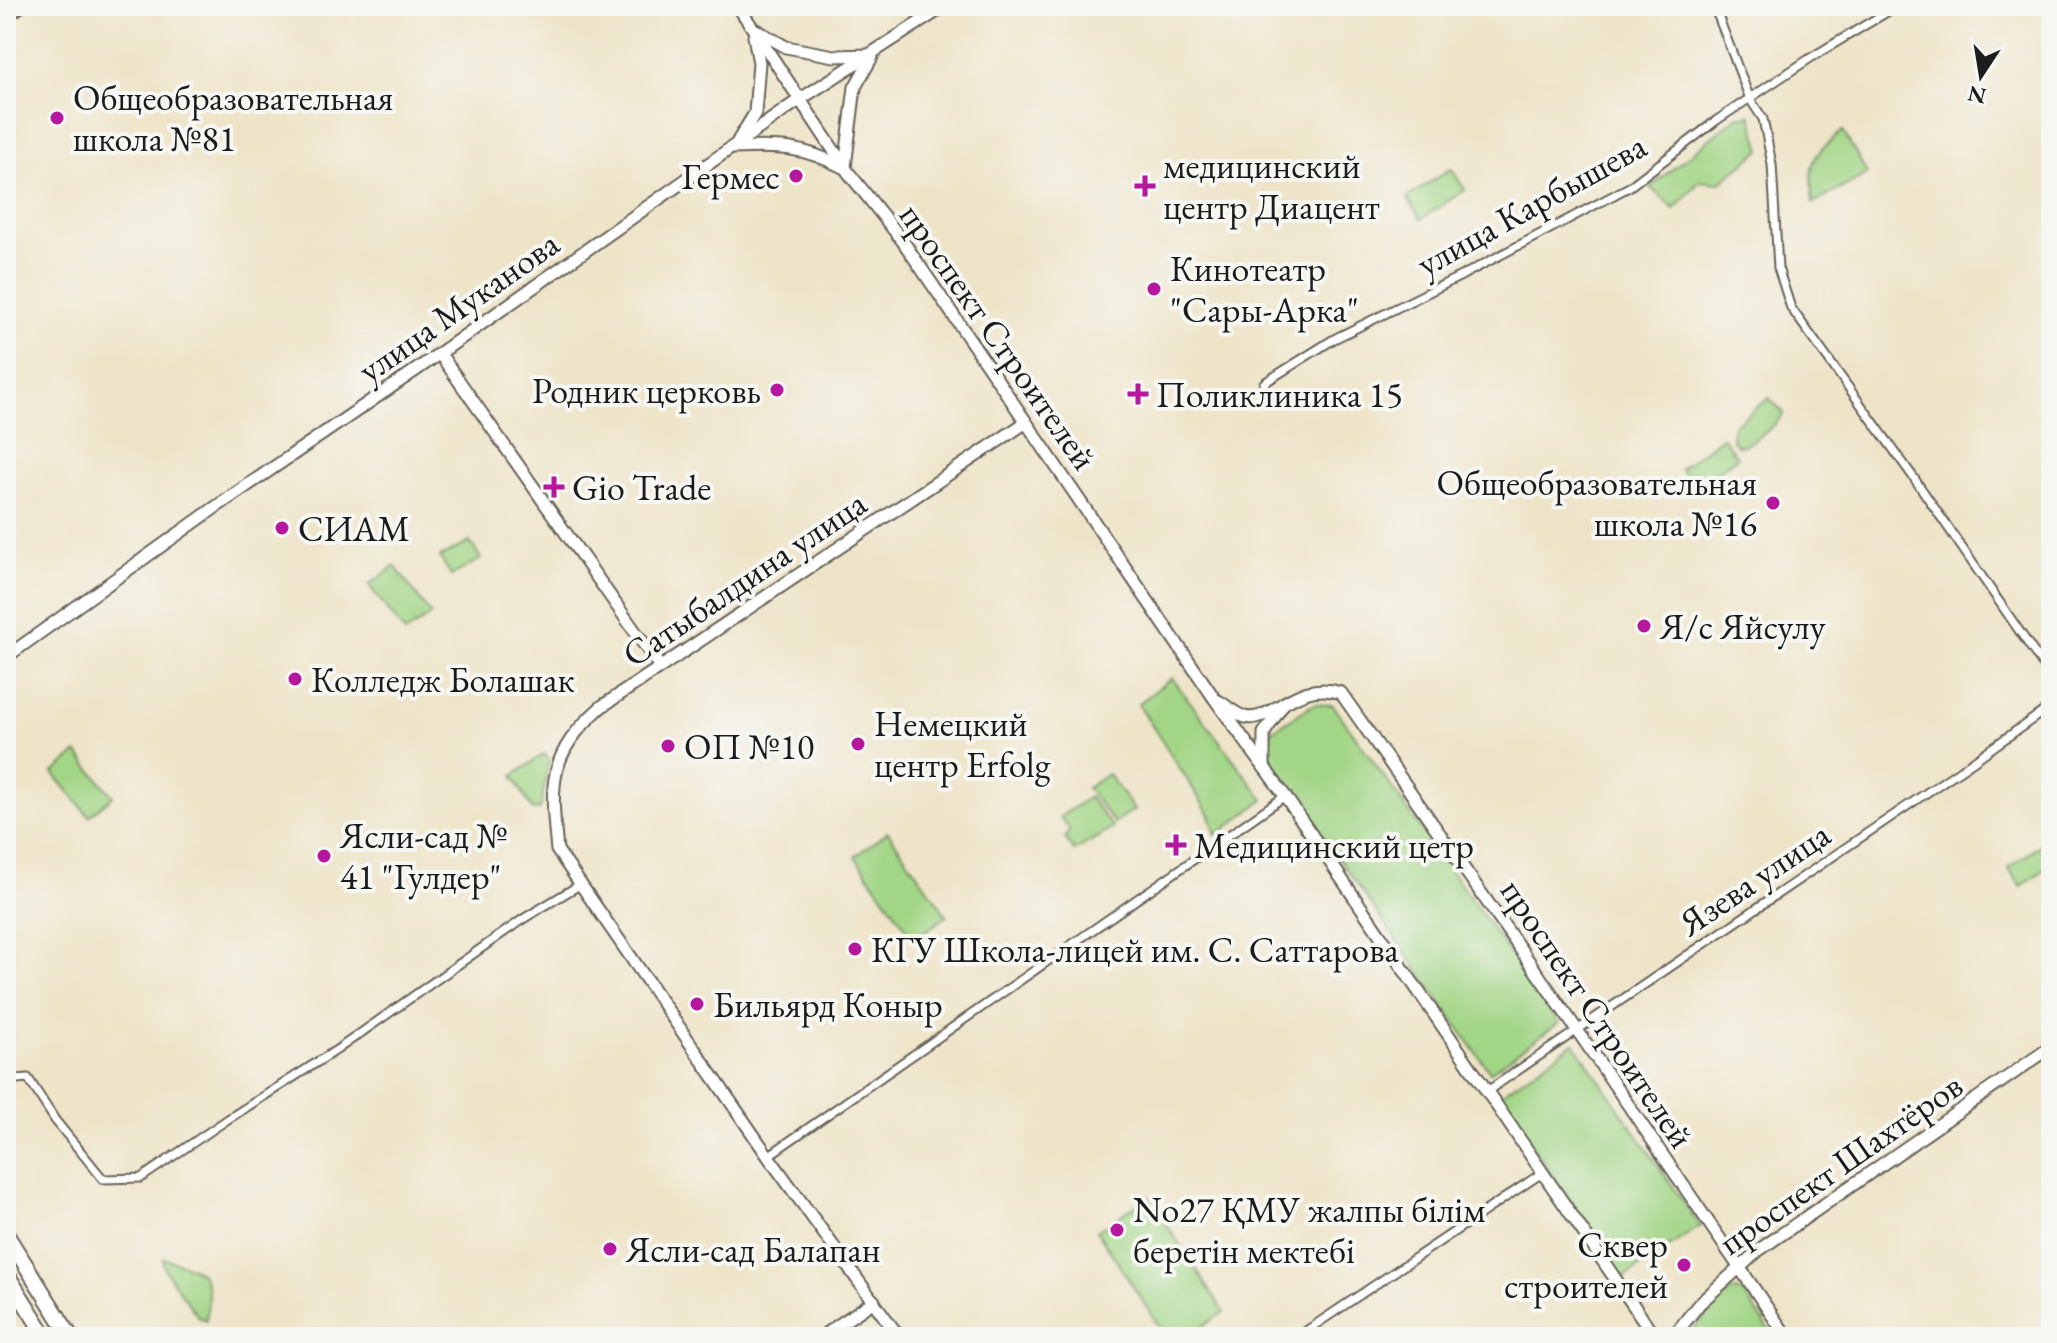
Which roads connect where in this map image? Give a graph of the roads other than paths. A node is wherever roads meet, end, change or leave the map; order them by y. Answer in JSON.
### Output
{"nodes":[{"id":1,"x":24,"y":6,"type":"edge"},
{"id":2,"x":738,"y":6,"type":"edge"},
{"id":3,"x":945,"y":6,"type":"edge"},
{"id":4,"x":1711,"y":6,"type":"edge"},
{"id":5,"x":1897,"y":6,"type":"edge"},
{"id":6,"x":6,"y":19,"type":"edge"},
{"id":7,"x":752,"y":27,"type":"junction"},
{"id":8,"x":873,"y":55,"type":"junction"},
{"id":9,"x":1750,"y":99,"type":"junction"},
{"id":10,"x":799,"y":100,"type":"junction"},
{"id":11,"x":734,"y":148,"type":"junction"},
{"id":12,"x":845,"y":168,"type":"junction"},
{"id":13,"x":440,"y":354,"type":"junction"},
{"id":14,"x":1264,"y":383,"type":"dead end"},
{"id":15,"x":1025,"y":423,"type":"junction"},
{"id":16,"x":6,"y":657,"type":"edge"},
{"id":17,"x":660,"y":667,"type":"junction"},
{"id":18,"x":2051,"y":677,"type":"edge"},
{"id":19,"x":1214,"y":698,"type":"junction"},
{"id":20,"x":1284,"y":702,"type":"junction"},
{"id":21,"x":2051,"y":706,"type":"edge"},
{"id":22,"x":1264,"y":769,"type":"junction"},
{"id":23,"x":1285,"y":796,"type":"junction"},
{"id":24,"x":581,"y":884,"type":"junction"},
{"id":25,"x":1577,"y":1030,"type":"junction"},
{"id":26,"x":2051,"y":1047,"type":"edge"},
{"id":27,"x":6,"y":1080,"type":"edge"},
{"id":28,"x":1486,"y":1092,"type":"junction"},
{"id":29,"x":768,"y":1156,"type":"junction"},
{"id":30,"x":1542,"y":1173,"type":"junction"},
{"id":31,"x":6,"y":1234,"type":"edge"},
{"id":32,"x":1738,"y":1267,"type":"junction"},
{"id":33,"x":6,"y":1273,"type":"edge"},
{"id":34,"x":874,"y":1301,"type":"junction"},
{"id":35,"x":46,"y":1337,"type":"edge"},
{"id":36,"x":71,"y":1337,"type":"edge"},
{"id":37,"x":821,"y":1337,"type":"edge"},
{"id":38,"x":899,"y":1337,"type":"edge"},
{"id":39,"x":1297,"y":1337,"type":"edge"},
{"id":40,"x":1655,"y":1337,"type":"edge"},
{"id":41,"x":1673,"y":1337,"type":"edge"},
{"id":42,"x":1787,"y":1337,"type":"edge"}],
"edges":[{"from":1,"to":6,"type":"street"},
{"from":2,"to":7,"type":"main road","name":"проспект Строителей"},
{"from":3,"to":8,"type":"main road","name":"улица Муканова"},
{"from":4,"to":9,"type":"street"},
{"from":5,"to":9,"type":"street","name":"улица Карбышева"},
{"from":7,"to":8,"type":"main road"},
{"from":7,"to":10,"type":"main road","name":"проспект Строителей"},
{"from":7,"to":11,"type":"main road"},
{"from":8,"to":10,"type":"main road","name":"улица Муканова"},
{"from":8,"to":12,"type":"main road"},
{"from":9,"to":14,"type":"street","name":"улица Карбышева"},
{"from":9,"to":18,"type":"street"},
{"from":10,"to":11,"type":"main road","name":"улица Муканова"},
{"from":10,"to":12,"type":"main road","name":"проспект Строителей"},
{"from":11,"to":12,"type":"main road"},
{"from":11,"to":13,"type":"main road","name":"улица Муканова"},
{"from":12,"to":15,"type":"main road","name":"проспект Строителей"},
{"from":13,"to":16,"type":"main road","name":"улица Муканова"},
{"from":13,"to":17,"type":"main road"},
{"from":15,"to":17,"type":"main road","name":"Сатыбалдина улица"},
{"from":15,"to":19,"type":"main road","name":"проспект Строителей"},
{"from":17,"to":24,"type":"main road","name":"Сатыбалдина улица"},
{"from":19,"to":20,"type":"main road","name":"проспект Строителей"},
{"from":19,"to":22,"type":"main road","name":"проспект Строителей"},
{"from":20,"to":22,"type":"main road"},
{"from":20,"to":25,"type":"main road","name":"проспект Строителей"},
{"from":21,"to":25,"type":"street","name":"Язева улица"},
{"from":22,"to":23,"type":"main road","name":"проспект Строителей"},
{"from":23,"to":28,"type":"main road","name":"проспект Строителей"},
{"from":23,"to":29,"type":"street"},
{"from":24,"to":27,"type":"street"},
{"from":24,"to":29,"type":"main road","name":"Сатыбалдина улица"},
{"from":25,"to":28,"type":"street","name":"Язева улица"},
{"from":25,"to":32,"type":"main road","name":"проспект Строителей"},
{"from":26,"to":32,"type":"main road","name":"проспект Шахтёров"},
{"from":28,"to":30,"type":"main road","name":"проспект Строителей"},
{"from":29,"to":34,"type":"main road","name":"Сатыбалдина улица"},
{"from":30,"to":39,"type":"street"},
{"from":30,"to":40,"type":"main road","name":"проспект Строителей"},
{"from":31,"to":36,"type":"highway"},
{"from":32,"to":41,"type":"main road","name":"проспект Шахтёров"},
{"from":32,"to":42,"type":"main road","name":"проспект Строителей"},
{"from":33,"to":35,"type":"highway"},
{"from":34,"to":37,"type":"main road"},
{"from":34,"to":38,"type":"main road","name":"Сатыбалдина улица"}]}
